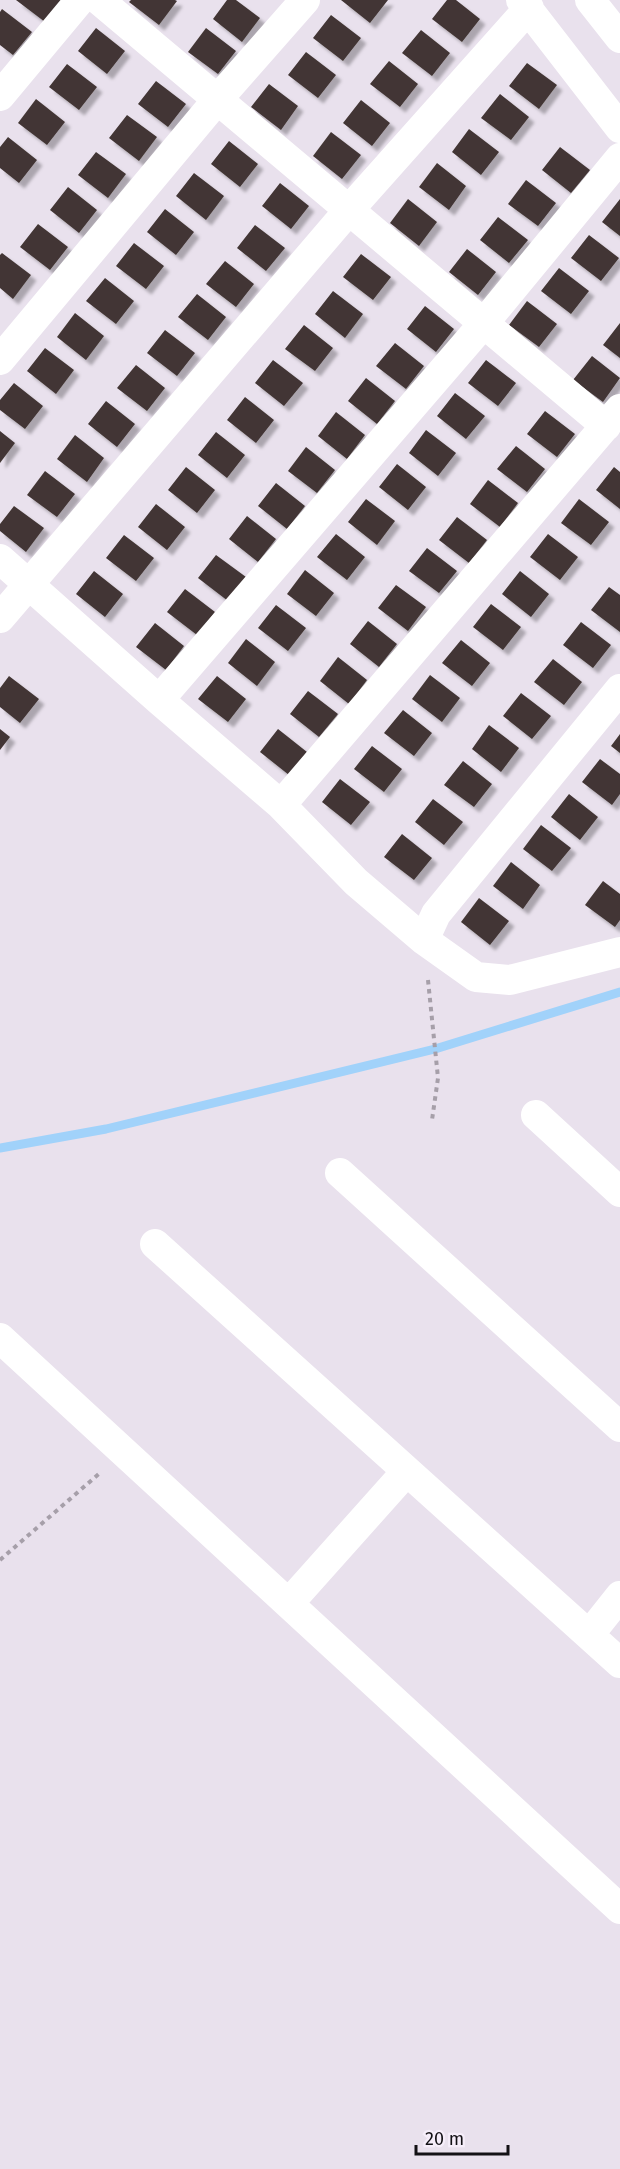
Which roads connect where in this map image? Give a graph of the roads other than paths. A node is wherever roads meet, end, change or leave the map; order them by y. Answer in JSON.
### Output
{"nodes":[{"id":1,"x":80,"y":0,"type":"edge"},
{"id":2,"x":99,"y":0,"type":"edge"},
{"id":3,"x":305,"y":0,"type":"edge"},
{"id":4,"x":590,"y":0,"type":"edge"},
{"id":5,"x":525,"y":4,"type":"edge"},
{"id":6,"x":620,"y":38,"type":"edge"},
{"id":7,"x":0,"y":96,"type":"edge"},
{"id":8,"x":217,"y":100,"type":"junction"},
{"id":9,"x":620,"y":128,"type":"edge"},
{"id":10,"x":620,"y":158,"type":"edge"},
{"id":11,"x":349,"y":210,"type":"junction"},
{"id":12,"x":484,"y":323,"type":"junction"},
{"id":13,"x":0,"y":360,"type":"edge"},
{"id":14,"x":613,"y":417,"type":"edge"},
{"id":15,"x":0,"y":559,"type":"edge"},
{"id":16,"x":29,"y":583,"type":"junction"},
{"id":17,"x":0,"y":618,"type":"edge"},
{"id":18,"x":620,"y":689,"type":"edge"},
{"id":19,"x":159,"y":700,"type":"junction"},
{"id":20,"x":281,"y":805,"type":"junction"},
{"id":21,"x":424,"y":940,"type":"junction"},
{"id":22,"x":620,"y":952,"type":"edge"},
{"id":23,"x":536,"y":1115,"type":"dead end"},
{"id":24,"x":340,"y":1173,"type":"dead end"},
{"id":25,"x":620,"y":1192,"type":"edge"},
{"id":26,"x":156,"y":1244,"type":"dead end"},
{"id":27,"x":0,"y":1338,"type":"edge"},
{"id":28,"x":620,"y":1426,"type":"edge"},
{"id":29,"x":406,"y":1472,"type":"junction"},
{"id":30,"x":620,"y":1596,"type":"edge"},
{"id":31,"x":289,"y":1603,"type":"junction"},
{"id":32,"x":589,"y":1635,"type":"junction"},
{"id":33,"x":620,"y":1663,"type":"edge"},
{"id":34,"x":620,"y":1909,"type":"edge"}],
"edges":[{"from":1,"to":7,"type":"street"},
{"from":2,"to":8,"type":"street"},
{"from":3,"to":8,"type":"street"},
{"from":4,"to":6,"type":"street"},
{"from":5,"to":9,"type":"street"},
{"from":5,"to":11,"type":"street"},
{"from":8,"to":11,"type":"street"},
{"from":8,"to":13,"type":"street"},
{"from":10,"to":12,"type":"street"},
{"from":11,"to":12,"type":"street"},
{"from":11,"to":16,"type":"street"},
{"from":12,"to":14,"type":"street"},
{"from":12,"to":19,"type":"street"},
{"from":14,"to":20,"type":"street"},
{"from":15,"to":16,"type":"street"},
{"from":16,"to":17,"type":"street"},
{"from":16,"to":19,"type":"street"},
{"from":18,"to":21,"type":"street"},
{"from":19,"to":20,"type":"street"},
{"from":20,"to":21,"type":"street"},
{"from":21,"to":22,"type":"street"},
{"from":23,"to":25,"type":"street"},
{"from":24,"to":28,"type":"street"},
{"from":26,"to":29,"type":"street"},
{"from":27,"to":31,"type":"street"},
{"from":29,"to":31,"type":"street"},
{"from":29,"to":32,"type":"street"},
{"from":30,"to":32,"type":"street"},
{"from":31,"to":34,"type":"street"},
{"from":32,"to":33,"type":"street"}]}
